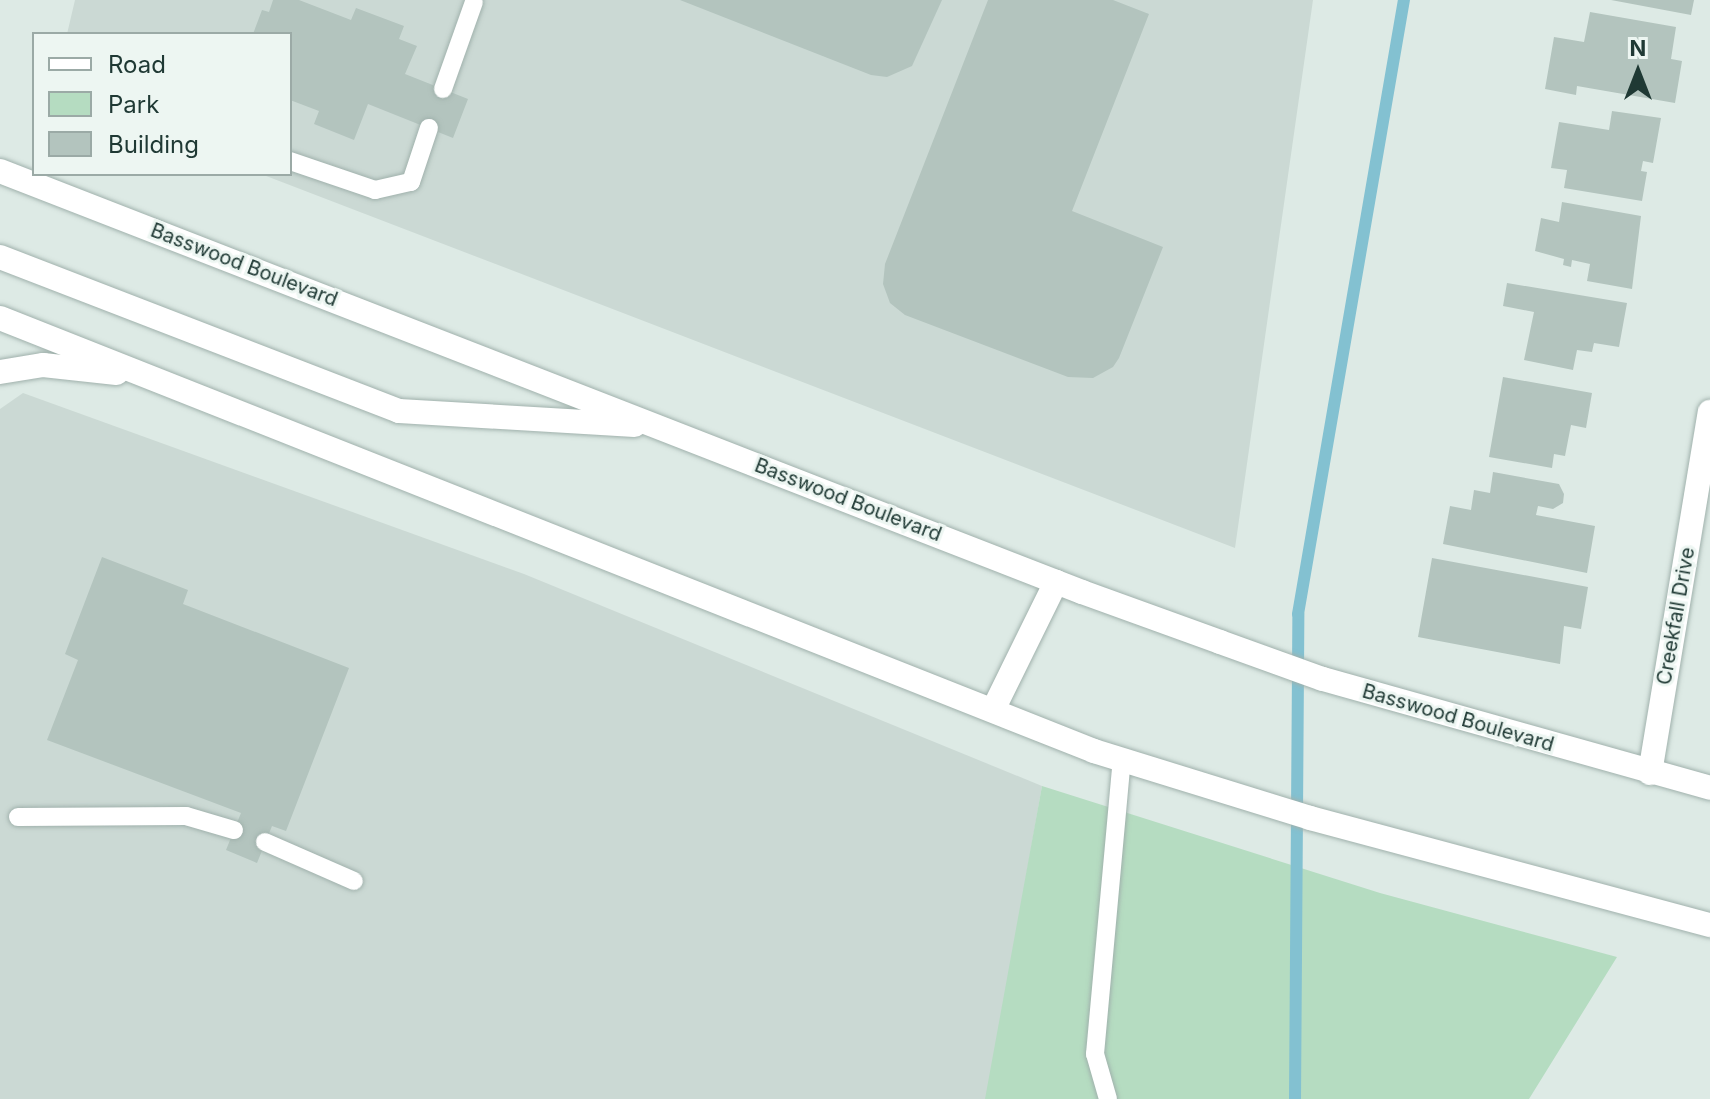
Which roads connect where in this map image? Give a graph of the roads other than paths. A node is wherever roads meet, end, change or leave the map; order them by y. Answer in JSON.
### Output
{"nodes":[{"id":1,"x":474,"y":2,"type":"edge"},
{"id":2,"x":443,"y":89,"type":"dead end"},
{"id":3,"x":429,"y":128,"type":"dead end"},
{"id":4,"x":292,"y":162,"type":"edge"},
{"id":5,"x":0,"y":171,"type":"edge"},
{"id":6,"x":0,"y":257,"type":"edge"},
{"id":7,"x":0,"y":318,"type":"edge"},
{"id":8,"x":0,"y":372,"type":"edge"},
{"id":9,"x":149,"y":376,"type":"junction"},
{"id":10,"x":1710,"y":412,"type":"edge"},
{"id":11,"x":657,"y":426,"type":"junction"},
{"id":12,"x":1056,"y":582,"type":"junction"},
{"id":13,"x":993,"y":710,"type":"junction"},
{"id":14,"x":1122,"y":759,"type":"junction"},
{"id":15,"x":1650,"y":773,"type":"junction"},
{"id":16,"x":1710,"y":788,"type":"edge"},
{"id":17,"x":18,"y":817,"type":"dead end"},
{"id":18,"x":234,"y":830,"type":"dead end"},
{"id":19,"x":265,"y":842,"type":"dead end"},
{"id":20,"x":354,"y":881,"type":"dead end"},
{"id":21,"x":1710,"y":925,"type":"edge"},
{"id":22,"x":1108,"y":1099,"type":"edge"}],
"edges":[{"from":1,"to":2,"type":"lane"},
{"from":3,"to":4,"type":"lane"},
{"from":5,"to":11,"type":"main road","name":"Basswood Boulevard"},
{"from":6,"to":11,"type":"main road"},
{"from":7,"to":9,"type":"main road"},
{"from":8,"to":9,"type":"main road"},
{"from":9,"to":13,"type":"main road"},
{"from":10,"to":15,"type":"main road","name":"Creekfall Drive"},
{"from":11,"to":12,"type":"main road","name":"Basswood Boulevard"},
{"from":12,"to":13,"type":"main road"},
{"from":12,"to":15,"type":"main road","name":"Basswood Boulevard"},
{"from":13,"to":14,"type":"main road"},
{"from":14,"to":21,"type":"main road"},
{"from":14,"to":22,"type":"lane"},
{"from":15,"to":16,"type":"main road","name":"Basswood Boulevard"},
{"from":17,"to":18,"type":"lane"},
{"from":19,"to":20,"type":"lane"}]}
